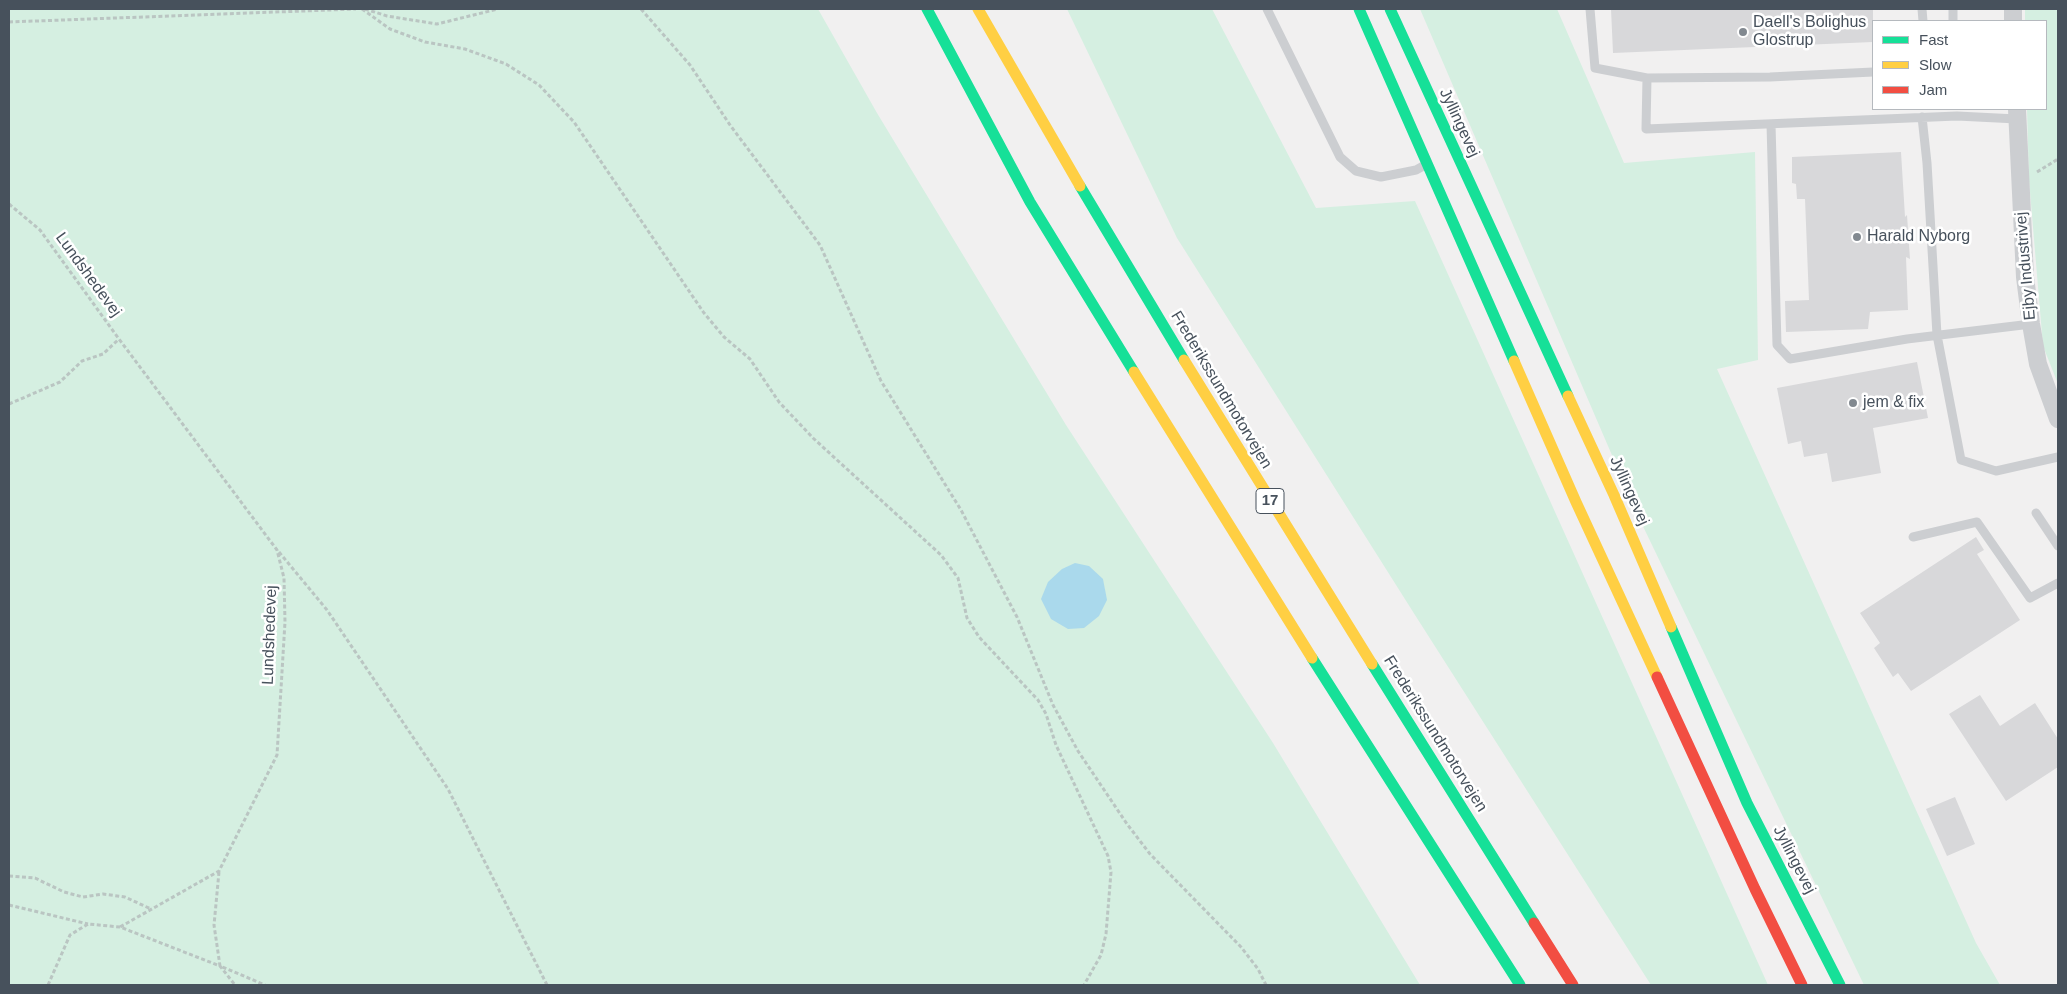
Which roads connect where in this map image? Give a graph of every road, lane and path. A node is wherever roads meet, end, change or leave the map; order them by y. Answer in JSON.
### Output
{"nodes":[{"id":1,"x":356,"y":9,"type":"edge"},
{"id":2,"x":362,"y":9,"type":"edge"},
{"id":3,"x":498,"y":9,"type":"edge"},
{"id":4,"x":641,"y":9,"type":"edge"},
{"id":5,"x":927,"y":9,"type":"edge"},
{"id":6,"x":978,"y":9,"type":"edge"},
{"id":7,"x":1267,"y":9,"type":"edge"},
{"id":8,"x":1359,"y":9,"type":"edge"},
{"id":9,"x":1390,"y":9,"type":"edge"},
{"id":10,"x":1590,"y":9,"type":"edge"},
{"id":11,"x":9,"y":22,"type":"edge"},
{"id":12,"x":1872,"y":72,"type":"edge"},
{"id":13,"x":1647,"y":78,"type":"junction"},
{"id":14,"x":1957,"y":112,"type":"edge"},
{"id":15,"x":2017,"y":114,"type":"edge"},
{"id":16,"x":1922,"y":117,"type":"junction"},
{"id":17,"x":1772,"y":124,"type":"junction"},
{"id":18,"x":2058,"y":159,"type":"edge"},
{"id":19,"x":1427,"y":164,"type":"junction"},
{"id":20,"x":2020,"y":184,"type":"junction"},
{"id":21,"x":9,"y":204,"type":"edge"},
{"id":22,"x":2030,"y":324,"type":"junction"},
{"id":23,"x":1937,"y":336,"type":"junction"},
{"id":24,"x":119,"y":339,"type":"junction"},
{"id":25,"x":9,"y":404,"type":"edge"},
{"id":26,"x":2058,"y":420,"type":"edge"},
{"id":27,"x":2058,"y":457,"type":"edge"},
{"id":28,"x":2036,"y":513,"type":"dead end"},
{"id":29,"x":1913,"y":537,"type":"dead end"},
{"id":30,"x":2058,"y":546,"type":"edge"},
{"id":31,"x":277,"y":550,"type":"junction"},
{"id":32,"x":2058,"y":583,"type":"edge"},
{"id":33,"x":218,"y":871,"type":"junction"},
{"id":34,"x":9,"y":876,"type":"edge"},
{"id":35,"x":9,"y":905,"type":"edge"},
{"id":36,"x":152,"y":909,"type":"junction"},
{"id":37,"x":88,"y":924,"type":"junction"},
{"id":38,"x":120,"y":927,"type":"junction"},
{"id":39,"x":220,"y":966,"type":"junction"},
{"id":40,"x":48,"y":985,"type":"edge"},
{"id":41,"x":235,"y":985,"type":"edge"},
{"id":42,"x":265,"y":985,"type":"edge"},
{"id":43,"x":547,"y":985,"type":"edge"},
{"id":44,"x":1084,"y":985,"type":"edge"},
{"id":45,"x":1266,"y":985,"type":"edge"},
{"id":46,"x":1520,"y":985,"type":"edge"},
{"id":47,"x":1573,"y":985,"type":"edge"},
{"id":48,"x":1802,"y":985,"type":"edge"},
{"id":49,"x":1840,"y":985,"type":"edge"}],
"edges":[{"from":1,"to":11,"type":"path"},
{"from":2,"to":3,"type":"path"},
{"from":2,"to":44,"type":"path"},
{"from":4,"to":45,"type":"path"},
{"from":5,"to":46,"type":"main road"},
{"from":6,"to":47,"type":"main road","name":"Frederikssundmotorvejen","number":"17"},
{"from":7,"to":19,"type":"lane"},
{"from":8,"to":19,"type":"main road"},
{"from":9,"to":49,"type":"main road","name":"Jyllingevej"},
{"from":10,"to":13,"type":"lane"},
{"from":12,"to":13,"type":"lane"},
{"from":13,"to":17,"type":"lane"},
{"from":14,"to":15,"type":"lane"},
{"from":14,"to":16,"type":"lane"},
{"from":15,"to":20,"type":"street","name":"Ejby Industrivej"},
{"from":16,"to":17,"type":"lane"},
{"from":16,"to":23,"type":"lane"},
{"from":17,"to":23,"type":"lane"},
{"from":18,"to":20,"type":"path"},
{"from":19,"to":48,"type":"main road"},
{"from":20,"to":22,"type":"street","name":"Ejby Industrivej"},
{"from":21,"to":24,"type":"path","name":"Lundshedevej"},
{"from":22,"to":23,"type":"lane"},
{"from":22,"to":26,"type":"street","name":"Ejby Industrivej"},
{"from":23,"to":27,"type":"lane"},
{"from":24,"to":25,"type":"path"},
{"from":24,"to":31,"type":"path","name":"Lundshedevej"},
{"from":28,"to":30,"type":"lane"},
{"from":29,"to":32,"type":"lane"},
{"from":31,"to":33,"type":"path","name":"Lundshedevej"},
{"from":31,"to":43,"type":"path"},
{"from":33,"to":36,"type":"path"},
{"from":33,"to":39,"type":"path"},
{"from":34,"to":36,"type":"path"},
{"from":35,"to":37,"type":"path"},
{"from":36,"to":38,"type":"path"},
{"from":37,"to":38,"type":"path"},
{"from":37,"to":40,"type":"path"},
{"from":38,"to":39,"type":"path"},
{"from":39,"to":41,"type":"path"},
{"from":39,"to":42,"type":"path"}]}
